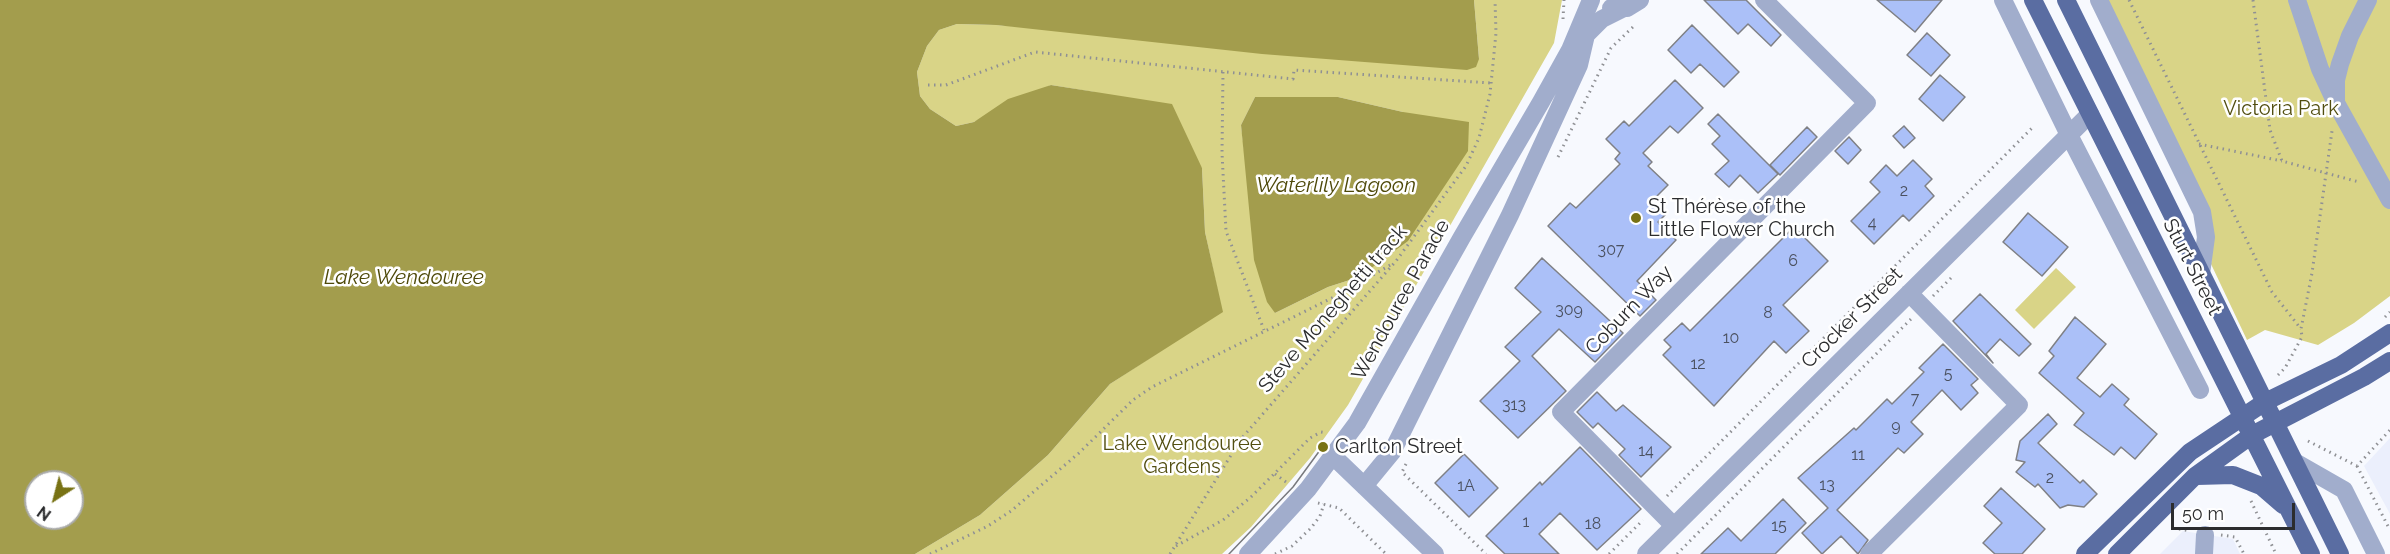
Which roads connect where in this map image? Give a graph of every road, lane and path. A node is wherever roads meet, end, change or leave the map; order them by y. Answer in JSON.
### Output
{"nodes":[{"id":1,"x":1495,"y":0,"type":"edge"},
{"id":2,"x":1591,"y":0,"type":"edge"},
{"id":3,"x":1599,"y":0,"type":"edge"},
{"id":4,"x":1640,"y":0,"type":"edge"},
{"id":5,"x":1764,"y":0,"type":"edge"},
{"id":6,"x":2003,"y":0,"type":"edge"},
{"id":7,"x":2033,"y":0,"type":"edge"},
{"id":8,"x":2066,"y":0,"type":"edge"},
{"id":9,"x":2098,"y":0,"type":"edge"},
{"id":10,"x":2129,"y":0,"type":"edge"},
{"id":11,"x":2253,"y":0,"type":"edge"},
{"id":12,"x":2297,"y":0,"type":"edge"},
{"id":13,"x":2368,"y":0,"type":"edge"},
{"id":14,"x":1622,"y":9,"type":"junction"},
{"id":15,"x":1586,"y":35,"type":"junction"},
{"id":16,"x":1570,"y":50,"type":"junction"},
{"id":17,"x":1223,"y":72,"type":"junction"},
{"id":18,"x":1491,"y":83,"type":"junction"},
{"id":19,"x":928,"y":85,"type":"dead end"},
{"id":20,"x":2336,"y":103,"type":"junction"},
{"id":21,"x":2090,"y":114,"type":"junction"},
{"id":22,"x":2033,"y":127,"type":"dead end"},
{"id":23,"x":2069,"y":135,"type":"junction"},
{"id":24,"x":2199,"y":144,"type":"junction"},
{"id":25,"x":2283,"y":161,"type":"junction"},
{"id":26,"x":2325,"y":174,"type":"junction"},
{"id":27,"x":2390,"y":200,"type":"edge"},
{"id":28,"x":1396,"y":261,"type":"junction"},
{"id":29,"x":1956,"y":274,"type":"dead end"},
{"id":30,"x":2201,"y":274,"type":"junction"},
{"id":31,"x":1909,"y":293,"type":"junction"},
{"id":32,"x":1922,"y":307,"type":"junction"},
{"id":33,"x":2301,"y":329,"type":"junction"},
{"id":34,"x":1264,"y":330,"type":"junction"},
{"id":35,"x":2390,"y":333,"type":"edge"},
{"id":36,"x":2390,"y":361,"type":"edge"},
{"id":37,"x":2277,"y":376,"type":"dead end"},
{"id":38,"x":2200,"y":390,"type":"dead end"},
{"id":39,"x":2265,"y":402,"type":"junction"},
{"id":40,"x":2242,"y":416,"type":"junction"},
{"id":41,"x":2275,"y":422,"type":"junction"},
{"id":42,"x":2390,"y":430,"type":"edge"},
{"id":43,"x":1328,"y":433,"type":"dead end"},
{"id":44,"x":2252,"y":435,"type":"junction"},
{"id":45,"x":2308,"y":441,"type":"dead end"},
{"id":46,"x":1334,"y":457,"type":"junction"},
{"id":47,"x":2295,"y":462,"type":"junction"},
{"id":48,"x":2357,"y":466,"type":"junction"},
{"id":49,"x":1402,"y":472,"type":"dead end"},
{"id":50,"x":1275,"y":474,"type":"junction"},
{"id":51,"x":2195,"y":476,"type":"junction"},
{"id":52,"x":1286,"y":482,"type":"dead end"},
{"id":53,"x":1364,"y":486,"type":"junction"},
{"id":54,"x":2249,"y":496,"type":"dead end"},
{"id":55,"x":1315,"y":501,"type":"dead end"},
{"id":56,"x":1323,"y":504,"type":"junction"},
{"id":57,"x":1655,"y":507,"type":"junction"},
{"id":58,"x":2291,"y":512,"type":"junction"},
{"id":59,"x":1674,"y":526,"type":"junction"},
{"id":60,"x":2390,"y":530,"type":"edge"},
{"id":61,"x":2205,"y":535,"type":"dead end"},
{"id":62,"x":2235,"y":537,"type":"dead end"},
{"id":63,"x":1173,"y":548,"type":"junction"},
{"id":64,"x":930,"y":554,"type":"edge"},
{"id":65,"x":1170,"y":554,"type":"edge"},
{"id":66,"x":1248,"y":554,"type":"edge"},
{"id":67,"x":1275,"y":554,"type":"edge"},
{"id":68,"x":1386,"y":554,"type":"edge"},
{"id":69,"x":1435,"y":554,"type":"edge"},
{"id":70,"x":1486,"y":554,"type":"edge"},
{"id":71,"x":1609,"y":554,"type":"edge"},
{"id":72,"x":1646,"y":554,"type":"edge"},
{"id":73,"x":1677,"y":554,"type":"edge"},
{"id":74,"x":1869,"y":554,"type":"edge"},
{"id":75,"x":2085,"y":554,"type":"edge"},
{"id":76,"x":2117,"y":554,"type":"edge"},
{"id":77,"x":2204,"y":554,"type":"edge"},
{"id":78,"x":2244,"y":554,"type":"edge"},
{"id":79,"x":2276,"y":554,"type":"edge"},
{"id":80,"x":2311,"y":554,"type":"edge"},
{"id":81,"x":2340,"y":554,"type":"edge"},
{"id":82,"x":2376,"y":554,"type":"edge"}],
"edges":[{"from":1,"to":18,"type":"path","name":"Steve Moneghetti track"},
{"from":2,"to":16,"type":"street","name":"Wendouree Parade"},
{"from":3,"to":14,"type":"street"},
{"from":4,"to":14,"type":"street","name":"Wendouree Parade"},
{"from":5,"to":57,"type":"street","name":"Coburn Way"},
{"from":6,"to":23,"type":"street"},
{"from":7,"to":21,"type":"main road","name":"Sturt Street"},
{"from":8,"to":30,"type":"main road","name":"Sturt Street"},
{"from":9,"to":30,"type":"street","name":"Sturt Street"},
{"from":10,"to":24,"type":"path"},
{"from":11,"to":25,"type":"path"},
{"from":12,"to":20,"type":"street"},
{"from":13,"to":20,"type":"street"},
{"from":14,"to":15,"type":"street","name":"Wendouree Parade"},
{"from":15,"to":16,"type":"street","name":"Wendouree Parade"},
{"from":15,"to":53,"type":"street"},
{"from":16,"to":46,"type":"street","name":"Wendouree Parade"},
{"from":17,"to":18,"type":"path"},
{"from":17,"to":19,"type":"path"},
{"from":17,"to":34,"type":"path"},
{"from":18,"to":28,"type":"path","name":"Steve Moneghetti track"},
{"from":20,"to":26,"type":"path"},
{"from":20,"to":27,"type":"street"},
{"from":21,"to":23,"type":"street","name":"Crocker Street"},
{"from":21,"to":40,"type":"main road","name":"Sturt Street"},
{"from":22,"to":57,"type":"path"},
{"from":23,"to":31,"type":"street","name":"Crocker Street"},
{"from":23,"to":38,"type":"street"},
{"from":24,"to":25,"type":"path"},
{"from":24,"to":33,"type":"path"},
{"from":25,"to":26,"type":"path"},
{"from":26,"to":33,"type":"path"},
{"from":28,"to":34,"type":"path"},
{"from":28,"to":63,"type":"path","name":"Steve Moneghetti track"},
{"from":29,"to":32,"type":"path"},
{"from":30,"to":39,"type":"main road","name":"Sturt Street"},
{"from":31,"to":32,"type":"street"},
{"from":31,"to":59,"type":"street","name":"Crocker Street"},
{"from":32,"to":73,"type":"path"},
{"from":32,"to":74,"type":"street"},
{"from":33,"to":37,"type":"path"},
{"from":34,"to":64,"type":"path"},
{"from":35,"to":39,"type":"main road"},
{"from":36,"to":41,"type":"main road"},
{"from":39,"to":40,"type":"main road"},
{"from":39,"to":41,"type":"main road","name":"Sturt Street"},
{"from":40,"to":44,"type":"main road","name":"Sturt Street"},
{"from":40,"to":75,"type":"main road"},
{"from":41,"to":44,"type":"main road"},
{"from":41,"to":47,"type":"main road","name":"Sturt Street"},
{"from":42,"to":48,"type":"path"},
{"from":43,"to":50,"type":"path"},
{"from":44,"to":51,"type":"main road"},
{"from":44,"to":58,"type":"main road","name":"Sturt Street"},
{"from":45,"to":48,"type":"path"},
{"from":46,"to":53,"type":"street"},
{"from":46,"to":66,"type":"street","name":"Wendouree Parade"},
{"from":47,"to":81,"type":"main road","name":"Sturt Street"},
{"from":47,"to":82,"type":"street"},
{"from":48,"to":60,"type":"path"},
{"from":49,"to":70,"type":"path"},
{"from":50,"to":52,"type":"path"},
{"from":50,"to":63,"type":"path"},
{"from":51,"to":58,"type":"main road"},
{"from":51,"to":76,"type":"main road"},
{"from":53,"to":69,"type":"street"},
{"from":54,"to":79,"type":"path"},
{"from":55,"to":56,"type":"path"},
{"from":56,"to":67,"type":"path"},
{"from":56,"to":68,"type":"path"},
{"from":57,"to":59,"type":"street","name":"Coburn Way"},
{"from":57,"to":71,"type":"path"},
{"from":58,"to":80,"type":"main road","name":"Sturt Street"},
{"from":59,"to":72,"type":"street","name":"Crocker Street"},
{"from":61,"to":77,"type":"street"},
{"from":62,"to":78,"type":"path"},
{"from":63,"to":65,"type":"path","name":"Steve Moneghetti track"}]}
